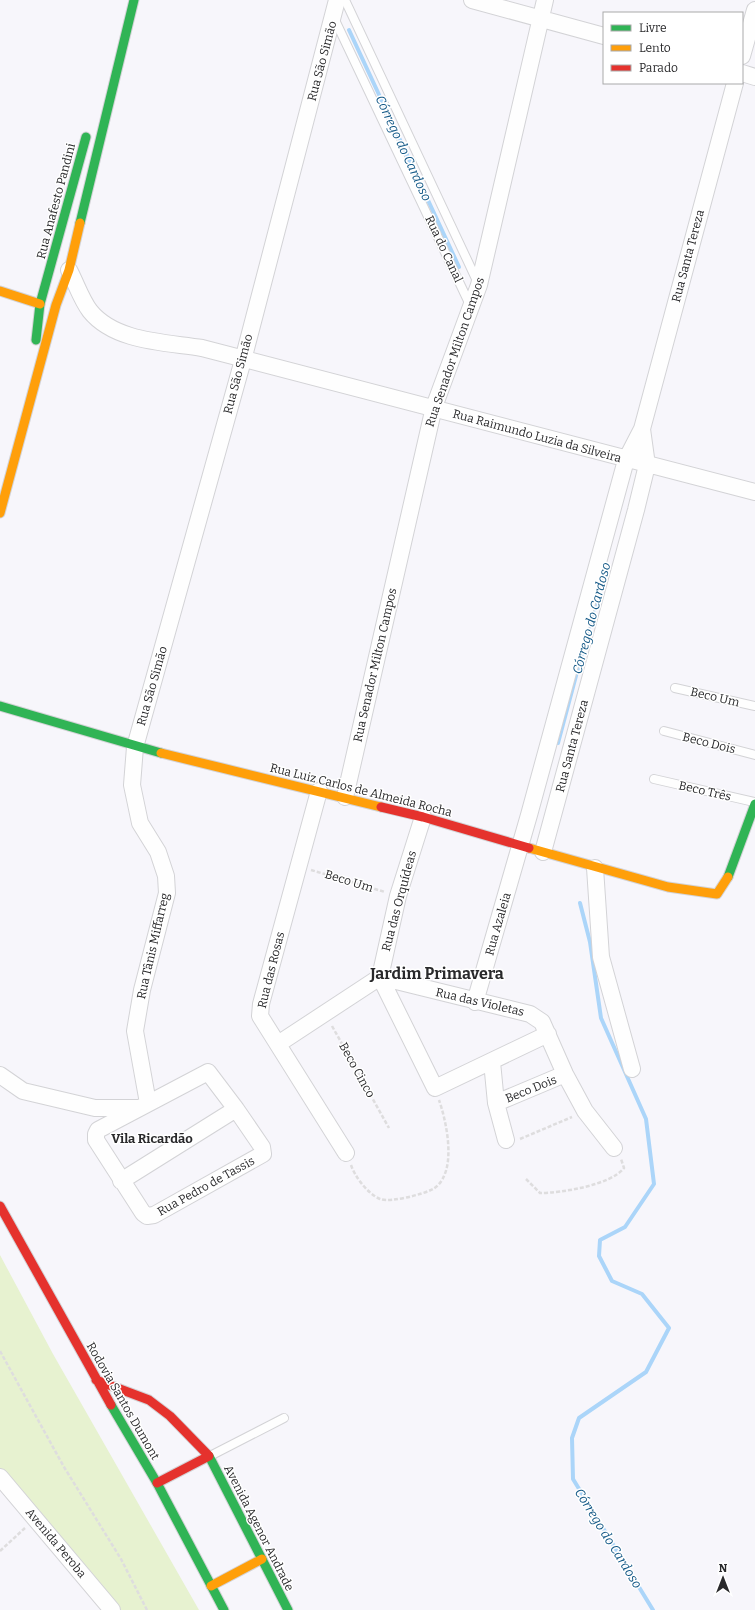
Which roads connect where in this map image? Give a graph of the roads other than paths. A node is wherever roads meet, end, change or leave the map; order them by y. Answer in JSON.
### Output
{"nodes":[{"id":1,"x":133,"y":0,"type":"edge"},
{"id":2,"x":337,"y":0,"type":"edge"},
{"id":3,"x":345,"y":0,"type":"edge"},
{"id":4,"x":472,"y":0,"type":"edge"},
{"id":5,"x":545,"y":0,"type":"edge"},
{"id":6,"x":755,"y":10,"type":"edge"},
{"id":7,"x":334,"y":17,"type":"junction"},
{"id":8,"x":540,"y":18,"type":"junction"},
{"id":9,"x":603,"y":36,"type":"edge"},
{"id":10,"x":743,"y":52,"type":"edge"},
{"id":11,"x":106,"y":72,"type":"dead end"},
{"id":12,"x":743,"y":74,"type":"edge"},
{"id":13,"x":755,"y":77,"type":"edge"},
{"id":14,"x":734,"y":84,"type":"edge"},
{"id":15,"x":88,"y":131,"type":"dead end"},
{"id":16,"x":69,"y":270,"type":"junction"},
{"id":17,"x":479,"y":285,"type":"junction"},
{"id":18,"x":0,"y":291,"type":"edge"},
{"id":19,"x":40,"y":304,"type":"junction"},
{"id":20,"x":472,"y":308,"type":"junction"},
{"id":21,"x":243,"y":360,"type":"junction"},
{"id":22,"x":434,"y":407,"type":"junction"},
{"id":23,"x":27,"y":414,"type":"junction"},
{"id":24,"x":642,"y":429,"type":"junction"},
{"id":25,"x":626,"y":460,"type":"junction"},
{"id":26,"x":646,"y":465,"type":"junction"},
{"id":27,"x":755,"y":492,"type":"edge"},
{"id":28,"x":0,"y":513,"type":"edge"},
{"id":29,"x":676,"y":688,"type":"dead end"},
{"id":30,"x":0,"y":706,"type":"edge"},
{"id":31,"x":755,"y":706,"type":"edge"},
{"id":32,"x":664,"y":731,"type":"dead end"},
{"id":33,"x":135,"y":747,"type":"junction"},
{"id":34,"x":755,"y":754,"type":"edge"},
{"id":35,"x":654,"y":779,"type":"dead end"},
{"id":36,"x":319,"y":792,"type":"junction"},
{"id":37,"x":345,"y":797,"type":"junction"},
{"id":38,"x":755,"y":803,"type":"edge"},
{"id":39,"x":424,"y":817,"type":"junction"},
{"id":40,"x":520,"y":845,"type":"junction"},
{"id":41,"x":543,"y":852,"type":"junction"},
{"id":42,"x":595,"y":868,"type":"junction"},
{"id":43,"x":380,"y":977,"type":"junction"},
{"id":44,"x":475,"y":1002,"type":"junction"},
{"id":45,"x":548,"y":1034,"type":"junction"},
{"id":46,"x":278,"y":1044,"type":"junction"},
{"id":47,"x":492,"y":1062,"type":"junction"},
{"id":48,"x":632,"y":1068,"type":"dead end"},
{"id":49,"x":565,"y":1074,"type":"junction"},
{"id":50,"x":0,"y":1075,"type":"edge"},
{"id":51,"x":496,"y":1103,"type":"junction"},
{"id":52,"x":143,"y":1106,"type":"junction"},
{"id":53,"x":236,"y":1108,"type":"junction"},
{"id":54,"x":506,"y":1140,"type":"road end"},
{"id":55,"x":614,"y":1148,"type":"road end"},
{"id":56,"x":346,"y":1154,"type":"road end"},
{"id":57,"x":121,"y":1180,"type":"junction"},
{"id":58,"x":0,"y":1206,"type":"edge"},
{"id":59,"x":96,"y":1380,"type":"junction"},
{"id":60,"x":284,"y":1418,"type":"dead end"},
{"id":61,"x":209,"y":1456,"type":"junction"},
{"id":62,"x":0,"y":1477,"type":"edge"},
{"id":63,"x":157,"y":1484,"type":"junction"},
{"id":64,"x":262,"y":1559,"type":"junction"},
{"id":65,"x":211,"y":1586,"type":"junction"},
{"id":66,"x":112,"y":1610,"type":"edge"},
{"id":67,"x":224,"y":1610,"type":"edge"},
{"id":68,"x":288,"y":1610,"type":"edge"}],
"edges":[{"from":1,"to":11,"type":"main road","name":"Rua Anafesto Pandini"},
{"from":1,"to":16,"type":"main road","name":"Rua Anafesto Pandini"},
{"from":2,"to":7,"type":"street","name":"Rua São Simão"},
{"from":3,"to":17,"type":"lane","name":"Rua do Canal"},
{"from":4,"to":8,"type":"street"},
{"from":5,"to":8,"type":"street","name":"Rua Senador Milton Campos"},
{"from":6,"to":10,"type":"street"},
{"from":7,"to":20,"type":"lane","name":"Rua do Canal"},
{"from":7,"to":21,"type":"street","name":"Rua São Simão"},
{"from":8,"to":9,"type":"street"},
{"from":8,"to":17,"type":"street","name":"Rua Senador Milton Campos"},
{"from":12,"to":13,"type":"street"},
{"from":14,"to":24,"type":"street","name":"Rua Santa Tereza"},
{"from":15,"to":19,"type":"main road","name":"Rua Anafesto Pandini"},
{"from":16,"to":21,"type":"street","name":"Rua Raimundo Luzia da Silveira"},
{"from":16,"to":23,"type":"main road","name":"Rua Anafesto Pandini"},
{"from":17,"to":20,"type":"street","name":"Rua Senador Milton Campos"},
{"from":18,"to":19,"type":"main road"},
{"from":19,"to":23,"type":"main road","name":"Rua Anafesto Pandini"},
{"from":20,"to":22,"type":"street","name":"Rua Senador Milton Campos"},
{"from":21,"to":22,"type":"street","name":"Rua Raimundo Luzia da Silveira"},
{"from":21,"to":33,"type":"street","name":"Rua São Simão"},
{"from":22,"to":25,"type":"street","name":"Rua Raimundo Luzia da Silveira"},
{"from":22,"to":37,"type":"street","name":"Rua Senador Milton Campos"},
{"from":23,"to":28,"type":"main road","name":"Rua Anafesto Pandini"},
{"from":24,"to":25,"type":"street","name":"Rua Santa Tereza"},
{"from":24,"to":26,"type":"street","name":"Rua Santa Tereza"},
{"from":25,"to":26,"type":"street","name":"Rua Raimundo Luzia da Silveira"},
{"from":25,"to":40,"type":"street","name":"Rua Santa Tereza"},
{"from":26,"to":27,"type":"street","name":"Rua Raimundo Luzia da Silveira"},
{"from":26,"to":41,"type":"street","name":"Rua Santa Tereza"},
{"from":29,"to":31,"type":"lane","name":"Beco Um"},
{"from":30,"to":33,"type":"main road","name":"Rua Luiz Carlos de Almeida Rocha"},
{"from":32,"to":34,"type":"lane","name":"Beco Dois"},
{"from":33,"to":36,"type":"main road","name":"Rua Luiz Carlos de Almeida Rocha"},
{"from":33,"to":52,"type":"street","name":"Rua Tânis Miffarreg"},
{"from":35,"to":38,"type":"lane","name":"Beco Três"},
{"from":36,"to":37,"type":"main road","name":"Rua Luiz Carlos de Almeida Rocha"},
{"from":36,"to":46,"type":"street","name":"Rua das Rosas"},
{"from":37,"to":39,"type":"main road","name":"Rua Luiz Carlos de Almeida Rocha"},
{"from":38,"to":42,"type":"main road","name":"Rua Luiz Carlos de Almeida Rocha"},
{"from":39,"to":40,"type":"main road","name":"Rua Luiz Carlos de Almeida Rocha"},
{"from":39,"to":43,"type":"street","name":"Rua das Orquídeas"},
{"from":40,"to":41,"type":"main road","name":"Rua Luiz Carlos de Almeida Rocha"},
{"from":40,"to":44,"type":"street","name":"Rua Azaleia"},
{"from":41,"to":42,"type":"main road","name":"Rua Luiz Carlos de Almeida Rocha"},
{"from":42,"to":48,"type":"street"},
{"from":43,"to":44,"type":"street","name":"Rua das Violetas"},
{"from":43,"to":46,"type":"street"},
{"from":43,"to":47,"type":"street"},
{"from":44,"to":45,"type":"street","name":"Rua das Violetas"},
{"from":45,"to":47,"type":"street"},
{"from":45,"to":49,"type":"street","name":"Rua das Violetas"},
{"from":46,"to":56,"type":"street","name":"Rua das Rosas"},
{"from":47,"to":51,"type":"street"},
{"from":49,"to":51,"type":"street","name":"Beco Dois"},
{"from":49,"to":55,"type":"street","name":"Rua das Violetas"},
{"from":50,"to":52,"type":"street"},
{"from":51,"to":54,"type":"street"},
{"from":52,"to":53,"type":"street"},
{"from":52,"to":57,"type":"street","name":"Rua Pedro de Tassis"},
{"from":53,"to":57,"type":"street"},
{"from":53,"to":57,"type":"street","name":"Rua Pedro de Tassis"},
{"from":58,"to":59,"type":"main road","name":"Rodovia Santos Dumont"},
{"from":59,"to":61,"type":"main road","name":"Avenida Agenor Andrade"},
{"from":59,"to":63,"type":"main road","name":"Rodovia Santos Dumont"},
{"from":60,"to":61,"type":"lane"},
{"from":61,"to":63,"type":"main road"},
{"from":61,"to":64,"type":"main road","name":"Avenida Agenor Andrade"},
{"from":62,"to":66,"type":"street","name":"Avenida Peroba"},
{"from":63,"to":65,"type":"main road","name":"Rodovia Santos Dumont"},
{"from":64,"to":65,"type":"main road"},
{"from":64,"to":68,"type":"main road","name":"Avenida Agenor Andrade"},
{"from":65,"to":67,"type":"main road","name":"Rodovia Santos Dumont"}]}
